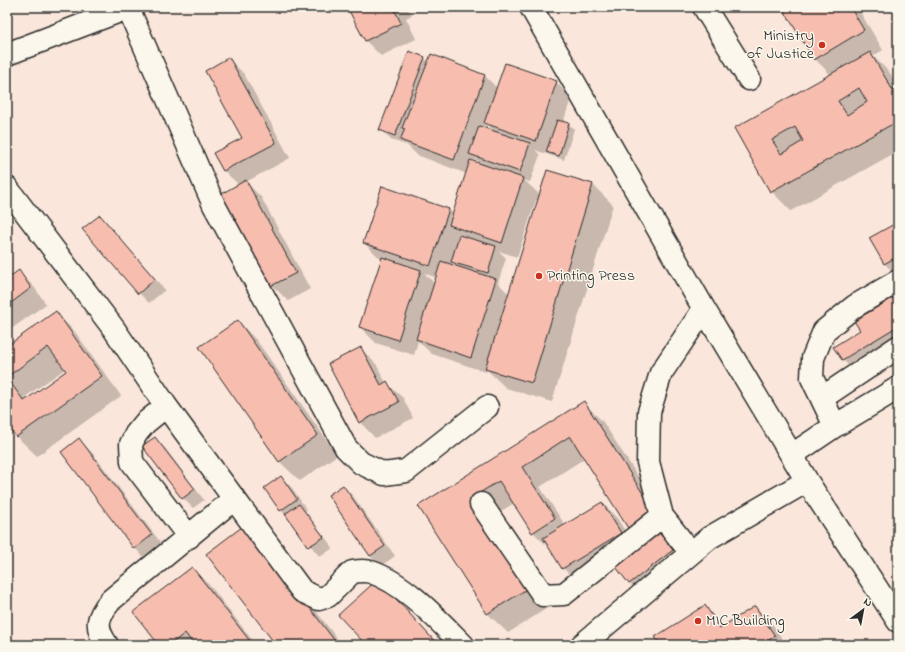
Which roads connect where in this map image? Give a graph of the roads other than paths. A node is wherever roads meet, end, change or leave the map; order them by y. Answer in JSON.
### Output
{"nodes":[{"id":1,"x":129,"y":7,"type":"edge"},
{"id":2,"x":531,"y":7,"type":"edge"},
{"id":3,"x":704,"y":7,"type":"edge"},
{"id":4,"x":7,"y":54,"type":"edge"},
{"id":5,"x":749,"y":78,"type":"dead end"},
{"id":6,"x":10,"y":197,"type":"edge"},
{"id":7,"x":898,"y":281,"type":"edge"},
{"id":8,"x":704,"y":309,"type":"junction"},
{"id":9,"x":898,"y":347,"type":"edge"},
{"id":10,"x":898,"y":388,"type":"edge"},
{"id":11,"x":822,"y":398,"type":"junction"},
{"id":12,"x":166,"y":406,"type":"junction"},
{"id":13,"x":487,"y":407,"type":"dead end"},
{"id":14,"x":835,"y":426,"type":"junction"},
{"id":15,"x":792,"y":455,"type":"junction"},
{"id":16,"x":807,"y":481,"type":"junction"},
{"id":17,"x":234,"y":499,"type":"junction"},
{"id":18,"x":481,"y":504,"type":"dead end"},
{"id":19,"x":662,"y":516,"type":"junction"},
{"id":20,"x":189,"y":537,"type":"junction"},
{"id":21,"x":691,"y":553,"type":"junction"},
{"id":22,"x":898,"y":621,"type":"edge"},
{"id":23,"x":107,"y":645,"type":"edge"},
{"id":24,"x":463,"y":645,"type":"edge"},
{"id":25,"x":582,"y":645,"type":"edge"}],
"edges":[{"from":1,"to":4,"type":"street"},
{"from":1,"to":13,"type":"street"},
{"from":2,"to":8,"type":"street"},
{"from":3,"to":5,"type":"street"},
{"from":6,"to":12,"type":"street"},
{"from":7,"to":11,"type":"street"},
{"from":8,"to":15,"type":"street"},
{"from":8,"to":19,"type":"street"},
{"from":9,"to":11,"type":"street"},
{"from":10,"to":14,"type":"street"},
{"from":11,"to":14,"type":"street"},
{"from":12,"to":17,"type":"street"},
{"from":12,"to":20,"type":"street"},
{"from":14,"to":15,"type":"street"},
{"from":15,"to":16,"type":"street"},
{"from":16,"to":21,"type":"street"},
{"from":16,"to":22,"type":"street"},
{"from":17,"to":20,"type":"street"},
{"from":17,"to":24,"type":"street"},
{"from":18,"to":19,"type":"street"},
{"from":19,"to":21,"type":"street"},
{"from":20,"to":23,"type":"street"},
{"from":21,"to":25,"type":"street"}]}
